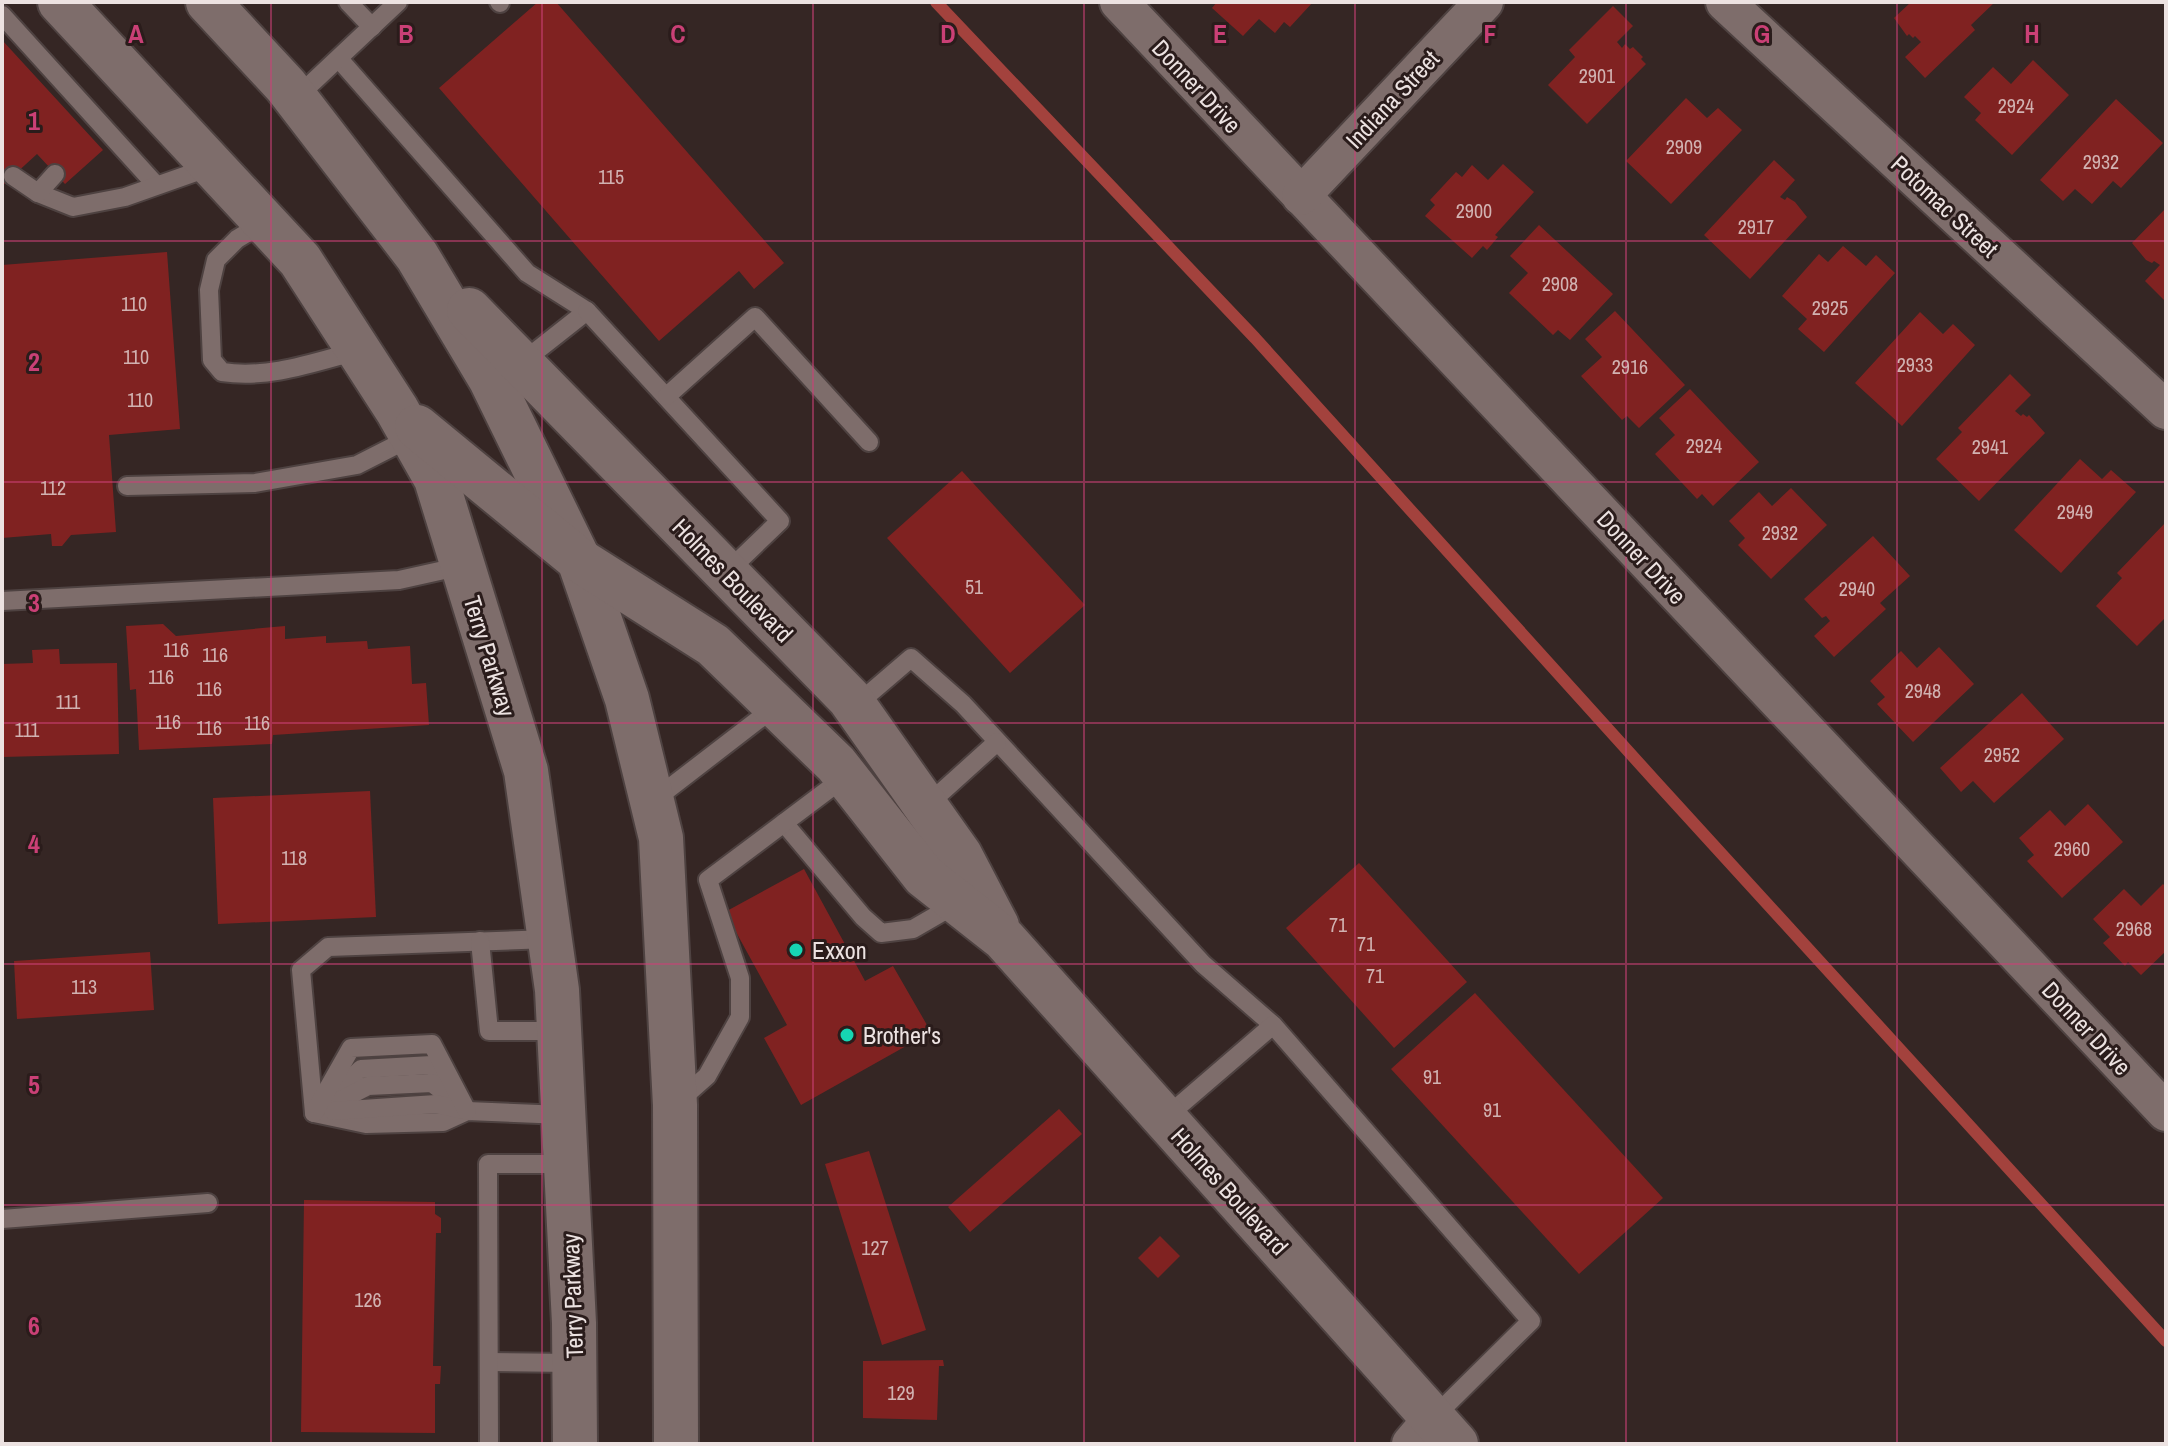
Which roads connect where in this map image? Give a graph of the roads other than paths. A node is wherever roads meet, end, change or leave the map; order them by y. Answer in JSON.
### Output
{"nodes":[{"id":1,"x":60,"y":2,"type":"edge"},
{"id":2,"x":208,"y":2,"type":"edge"},
{"id":3,"x":348,"y":2,"type":"edge"},
{"id":4,"x":398,"y":2,"type":"edge"},
{"id":5,"x":1119,"y":2,"type":"edge"},
{"id":6,"x":1484,"y":2,"type":"edge"},
{"id":7,"x":1725,"y":2,"type":"edge"},
{"id":8,"x":2,"y":15,"type":"edge"},
{"id":9,"x":372,"y":27,"type":"junction"},
{"id":10,"x":339,"y":59,"type":"junction"},
{"id":11,"x":296,"y":98,"type":"junction"},
{"id":12,"x":213,"y":166,"type":"junction"},
{"id":13,"x":55,"y":174,"type":"dead end"},
{"id":14,"x":13,"y":176,"type":"dead end"},
{"id":15,"x":156,"y":185,"type":"junction"},
{"id":16,"x":38,"y":193,"type":"junction"},
{"id":17,"x":1301,"y":196,"type":"junction"},
{"id":18,"x":265,"y":221,"type":"junction"},
{"id":19,"x":417,"y":256,"type":"junction"},
{"id":20,"x":587,"y":311,"type":"junction"},
{"id":21,"x":357,"y":351,"type":"junction"},
{"id":22,"x":521,"y":363,"type":"junction"},
{"id":23,"x":667,"y":396,"type":"junction"},
{"id":24,"x":2166,"y":410,"type":"edge"},
{"id":25,"x":404,"y":424,"type":"junction"},
{"id":26,"x":869,"y":442,"type":"dead end"},
{"id":27,"x":127,"y":486,"type":"dead end"},
{"id":28,"x":579,"y":560,"type":"junction"},
{"id":29,"x":462,"y":566,"type":"junction"},
{"id":30,"x":726,"y":573,"type":"junction"},
{"id":31,"x":2,"y":601,"type":"edge"},
{"id":32,"x":776,"y":706,"type":"junction"},
{"id":33,"x":855,"y":706,"type":"junction"},
{"id":34,"x":997,"y":742,"type":"junction"},
{"id":35,"x":845,"y":777,"type":"junction"},
{"id":36,"x":652,"y":802,"type":"junction"},
{"id":37,"x":925,"y":807,"type":"junction"},
{"id":38,"x":784,"y":823,"type":"junction"},
{"id":39,"x":685,"y":881,"type":"junction"},
{"id":40,"x":958,"y":903,"type":"junction"},
{"id":41,"x":549,"y":939,"type":"junction"},
{"id":42,"x":1004,"y":939,"type":"junction"},
{"id":43,"x":480,"y":941,"type":"junction"},
{"id":44,"x":1273,"y":1025,"type":"junction"},
{"id":45,"x":559,"y":1031,"type":"junction"},
{"id":46,"x":675,"y":1105,"type":"junction"},
{"id":47,"x":467,"y":1111,"type":"junction"},
{"id":48,"x":2166,"y":1112,"type":"edge"},
{"id":49,"x":314,"y":1113,"type":"junction"},
{"id":50,"x":563,"y":1115,"type":"junction"},
{"id":51,"x":1165,"y":1118,"type":"junction"},
{"id":52,"x":566,"y":1164,"type":"junction"},
{"id":53,"x":208,"y":1203,"type":"dead end"},
{"id":54,"x":2,"y":1219,"type":"edge"},
{"id":55,"x":489,"y":1362,"type":"junction"},
{"id":56,"x":575,"y":1363,"type":"junction"},
{"id":57,"x":1433,"y":1435,"type":"edge"},
{"id":58,"x":489,"y":1444,"type":"edge"},
{"id":59,"x":575,"y":1444,"type":"edge"},
{"id":60,"x":676,"y":1444,"type":"edge"}],
"edges":[{"from":1,"to":12,"type":"street","name":"Terry Parkway"},
{"from":2,"to":11,"type":"street"},
{"from":3,"to":9,"type":"lane"},
{"from":4,"to":9,"type":"lane"},
{"from":5,"to":17,"type":"street","name":"Donner Drive"},
{"from":6,"to":17,"type":"street","name":"Indiana Street"},
{"from":7,"to":24,"type":"street","name":"Potomac Street"},
{"from":8,"to":15,"type":"lane"},
{"from":9,"to":10,"type":"lane"},
{"from":10,"to":11,"type":"lane"},
{"from":10,"to":20,"type":"lane"},
{"from":11,"to":19,"type":"street"},
{"from":12,"to":15,"type":"lane"},
{"from":12,"to":18,"type":"street","name":"Terry Parkway"},
{"from":13,"to":16,"type":"lane"},
{"from":14,"to":16,"type":"lane"},
{"from":15,"to":16,"type":"lane"},
{"from":17,"to":48,"type":"street","name":"Donner Drive"},
{"from":18,"to":21,"type":"street","name":"Terry Parkway"},
{"from":18,"to":21,"type":"lane"},
{"from":19,"to":22,"type":"street","name":"Holmes Boulevard"},
{"from":19,"to":28,"type":"street"},
{"from":20,"to":22,"type":"lane"},
{"from":20,"to":23,"type":"lane"},
{"from":21,"to":25,"type":"street","name":"Terry Parkway"},
{"from":22,"to":30,"type":"street","name":"Holmes Boulevard"},
{"from":23,"to":26,"type":"lane"},
{"from":23,"to":30,"type":"lane"},
{"from":25,"to":27,"type":"lane"},
{"from":25,"to":28,"type":"street","name":"Holmes Boulevard"},
{"from":25,"to":29,"type":"street","name":"Terry Parkway"},
{"from":28,"to":32,"type":"street","name":"Holmes Boulevard"},
{"from":28,"to":36,"type":"street"},
{"from":29,"to":31,"type":"lane"},
{"from":29,"to":41,"type":"street","name":"Terry Parkway"},
{"from":30,"to":33,"type":"street","name":"Holmes Boulevard"},
{"from":32,"to":35,"type":"street","name":"Holmes Boulevard"},
{"from":32,"to":36,"type":"lane"},
{"from":33,"to":34,"type":"lane"},
{"from":33,"to":37,"type":"street","name":"Holmes Boulevard"},
{"from":34,"to":37,"type":"lane"},
{"from":34,"to":44,"type":"lane"},
{"from":35,"to":38,"type":"lane"},
{"from":35,"to":40,"type":"street","name":"Holmes Boulevard"},
{"from":36,"to":39,"type":"street"},
{"from":37,"to":42,"type":"street","name":"Holmes Boulevard"},
{"from":38,"to":39,"type":"lane"},
{"from":38,"to":40,"type":"lane"},
{"from":39,"to":46,"type":"street"},
{"from":39,"to":46,"type":"lane"},
{"from":40,"to":42,"type":"street","name":"Holmes Boulevard"},
{"from":41,"to":43,"type":"lane"},
{"from":41,"to":45,"type":"street","name":"Terry Parkway"},
{"from":42,"to":51,"type":"street","name":"Holmes Boulevard"},
{"from":43,"to":45,"type":"lane"},
{"from":43,"to":49,"type":"lane"},
{"from":44,"to":51,"type":"lane"},
{"from":44,"to":57,"type":"lane"},
{"from":45,"to":50,"type":"street","name":"Terry Parkway"},
{"from":46,"to":60,"type":"street"},
{"from":47,"to":49,"type":"lane"},
{"from":47,"to":49,"type":"lane"},
{"from":47,"to":49,"type":"lane"},
{"from":47,"to":50,"type":"lane"},
{"from":50,"to":52,"type":"street","name":"Terry Parkway"},
{"from":51,"to":57,"type":"street","name":"Holmes Boulevard"},
{"from":52,"to":55,"type":"lane"},
{"from":52,"to":56,"type":"street","name":"Terry Parkway"},
{"from":53,"to":54,"type":"lane"},
{"from":55,"to":56,"type":"lane"},
{"from":55,"to":58,"type":"lane"},
{"from":56,"to":59,"type":"street","name":"Terry Parkway"}]}
